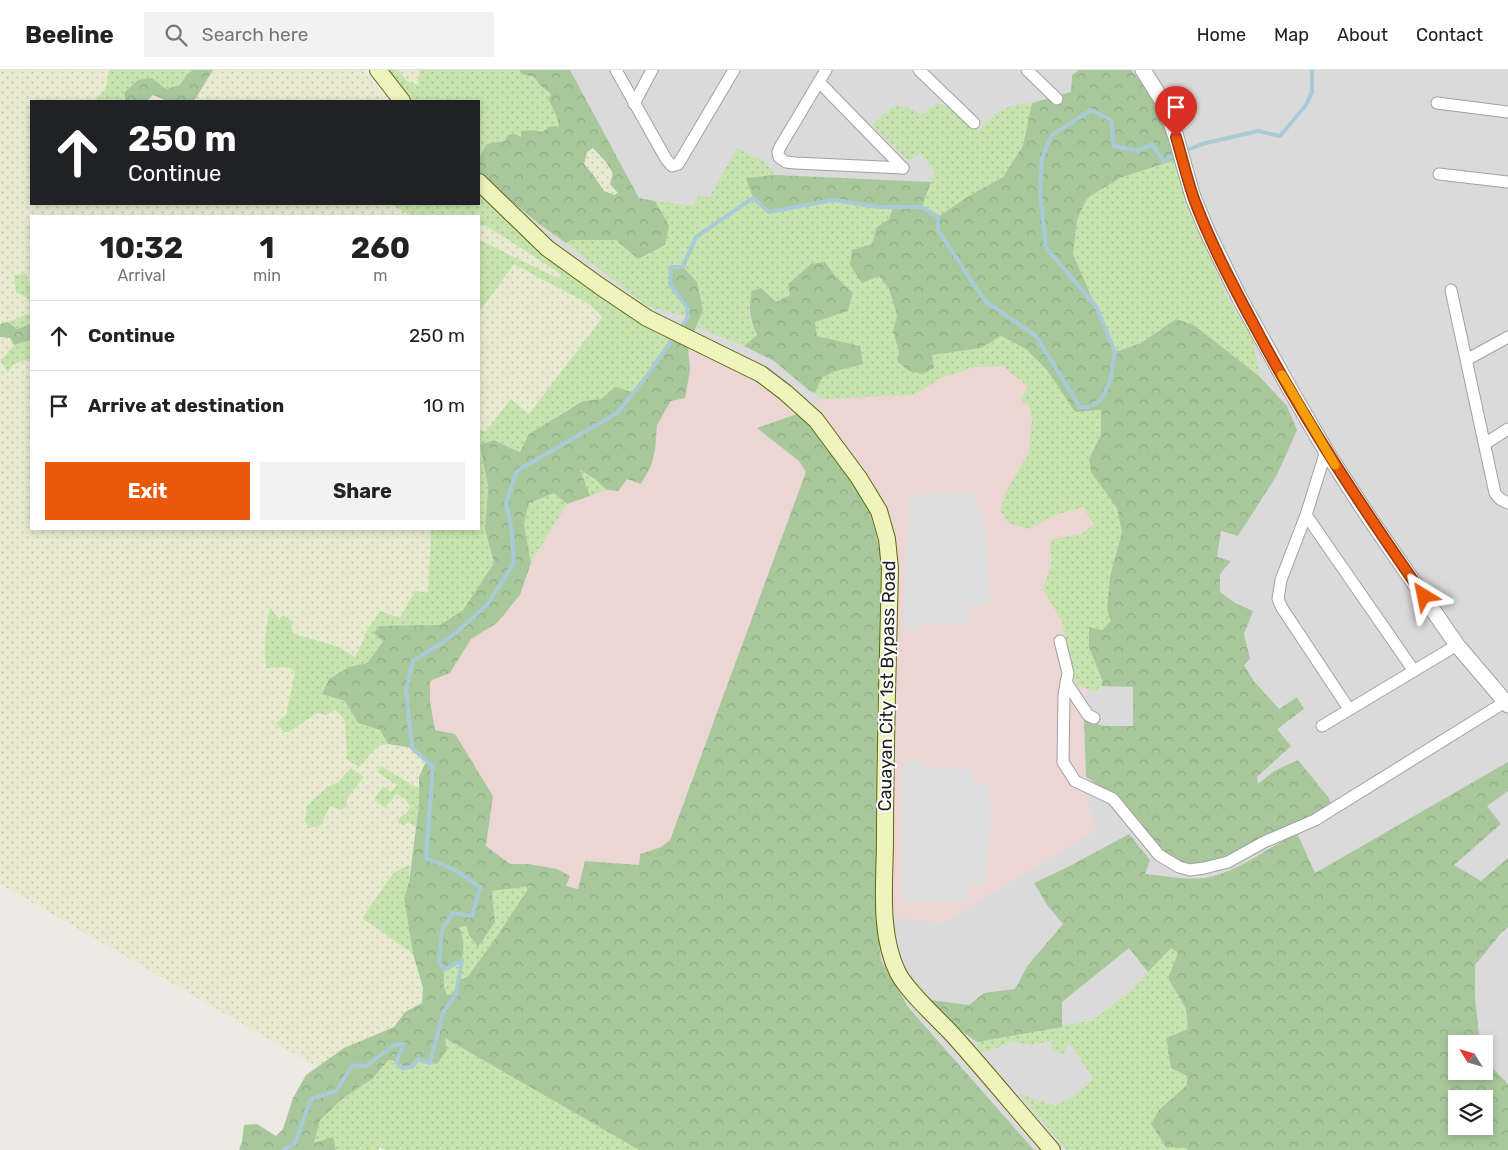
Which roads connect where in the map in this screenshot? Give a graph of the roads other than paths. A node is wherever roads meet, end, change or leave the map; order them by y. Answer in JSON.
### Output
{"nodes":[{"id":1,"x":378,"y":70,"type":"edge"},
{"id":2,"x":616,"y":70,"type":"edge"},
{"id":3,"x":652,"y":70,"type":"edge"},
{"id":4,"x":734,"y":70,"type":"edge"},
{"id":5,"x":826,"y":70,"type":"edge"},
{"id":6,"x":919,"y":70,"type":"edge"},
{"id":7,"x":1027,"y":70,"type":"edge"},
{"id":8,"x":1142,"y":70,"type":"edge"},
{"id":9,"x":819,"y":82,"type":"junction"},
{"id":10,"x":1057,"y":99,"type":"dead end"},
{"id":11,"x":401,"y":100,"type":"edge"},
{"id":12,"x":1437,"y":103,"type":"dead end"},
{"id":13,"x":634,"y":104,"type":"junction"},
{"id":14,"x":1508,"y":112,"type":"edge"},
{"id":15,"x":974,"y":123,"type":"dead end"},
{"id":16,"x":1439,"y":174,"type":"dead end"},
{"id":17,"x":1508,"y":182,"type":"edge"},
{"id":18,"x":480,"y":183,"type":"edge"},
{"id":19,"x":1451,"y":290,"type":"dead end"},
{"id":20,"x":1508,"y":337,"type":"edge"},
{"id":21,"x":1468,"y":360,"type":"junction"},
{"id":22,"x":1508,"y":429,"type":"edge"},
{"id":23,"x":1486,"y":443,"type":"junction"},
{"id":24,"x":1326,"y":451,"type":"junction"},
{"id":25,"x":1508,"y":503,"type":"edge"},
{"id":26,"x":1306,"y":515,"type":"junction"},
{"id":27,"x":1060,"y":641,"type":"dead end"},
{"id":28,"x":1457,"y":644,"type":"junction"},
{"id":29,"x":1414,"y":671,"type":"junction"},
{"id":30,"x":1066,"y":682,"type":"junction"},
{"id":31,"x":1507,"y":704,"type":"edge"},
{"id":32,"x":1349,"y":709,"type":"junction"},
{"id":33,"x":1094,"y":718,"type":"dead end"},
{"id":34,"x":1322,"y":726,"type":"dead end"},
{"id":35,"x":1052,"y":1150,"type":"edge"}],
"edges":[{"from":1,"to":11,"type":"main road"},
{"from":2,"to":13,"type":"street"},
{"from":3,"to":13,"type":"street"},
{"from":4,"to":13,"type":"street"},
{"from":5,"to":9,"type":"street"},
{"from":6,"to":15,"type":"street"},
{"from":7,"to":10,"type":"street"},
{"from":8,"to":24,"type":"street"},
{"from":9,"to":9,"type":"street"},
{"from":12,"to":14,"type":"street"},
{"from":16,"to":17,"type":"street"},
{"from":18,"to":35,"type":"main road","name":"Cauayan City 1st Bypass Road"},
{"from":19,"to":21,"type":"street"},
{"from":20,"to":21,"type":"street"},
{"from":21,"to":23,"type":"street"},
{"from":22,"to":23,"type":"street"},
{"from":23,"to":25,"type":"street"},
{"from":24,"to":26,"type":"street"},
{"from":24,"to":28,"type":"street"},
{"from":26,"to":29,"type":"street"},
{"from":26,"to":32,"type":"street"},
{"from":27,"to":30,"type":"street"},
{"from":28,"to":29,"type":"street"},
{"from":28,"to":31,"type":"street"},
{"from":29,"to":32,"type":"street"},
{"from":30,"to":31,"type":"street"},
{"from":30,"to":33,"type":"street"},
{"from":32,"to":34,"type":"street"}]}
